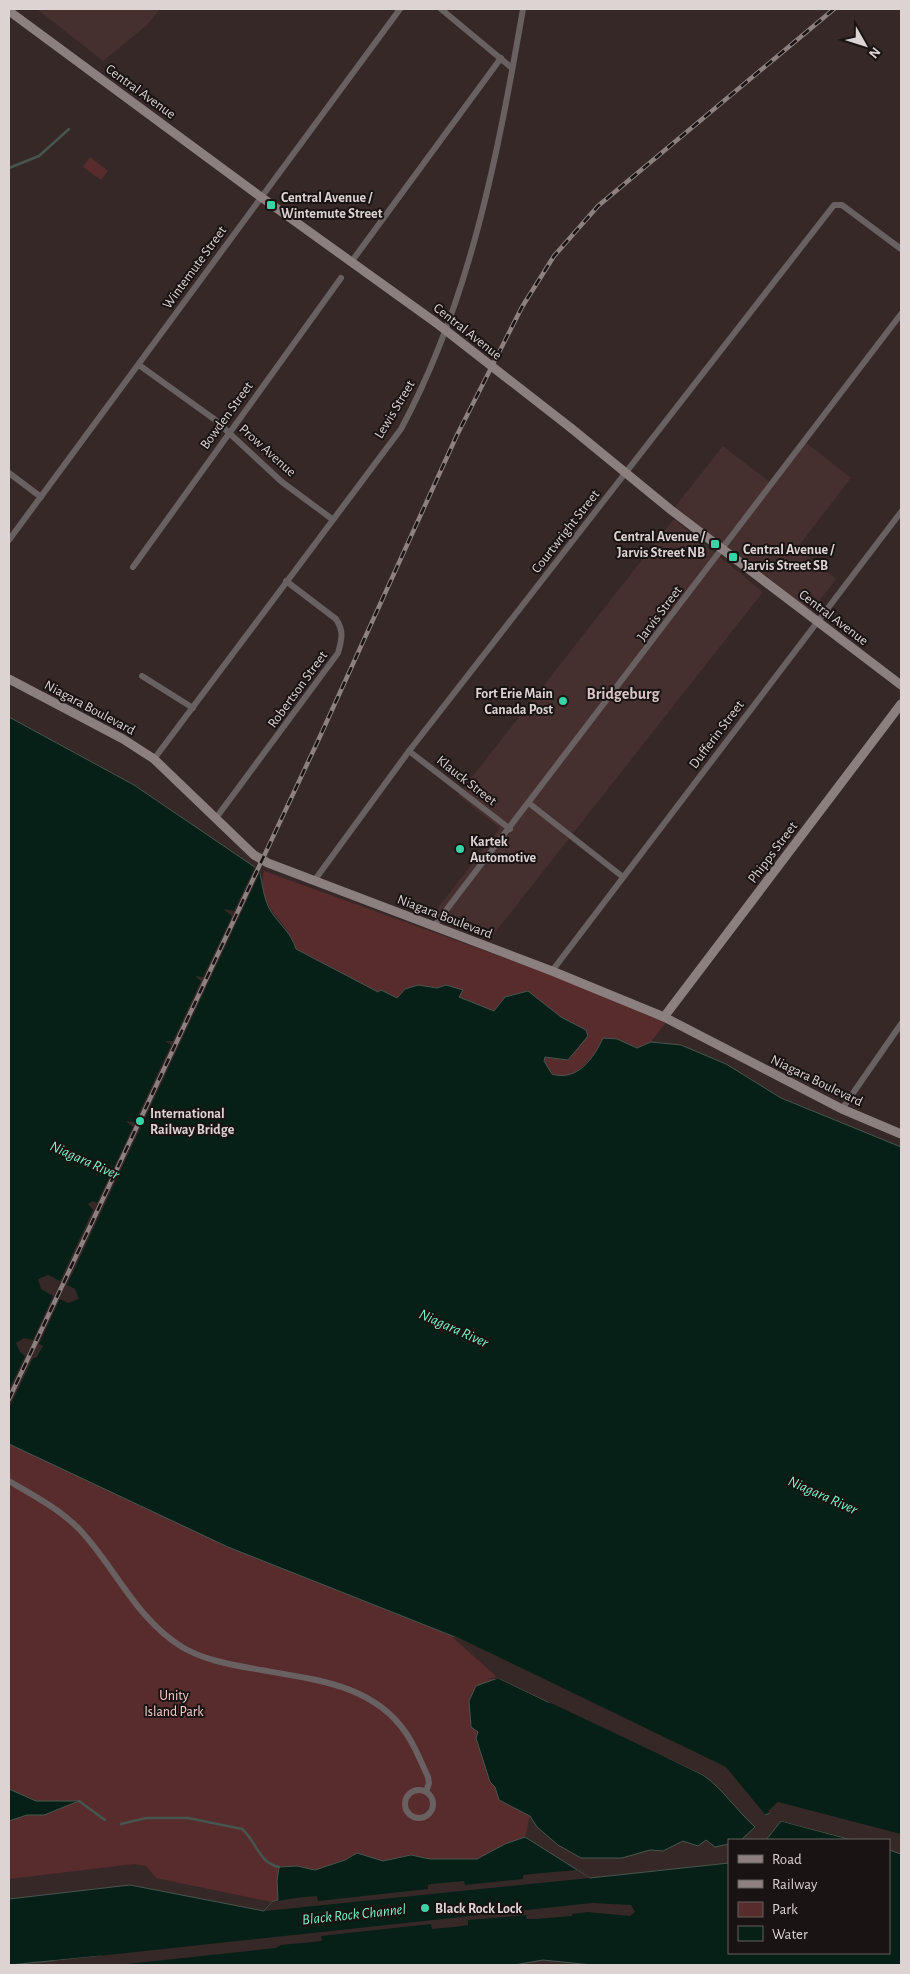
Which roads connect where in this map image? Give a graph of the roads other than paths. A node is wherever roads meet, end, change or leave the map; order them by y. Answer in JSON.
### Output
{"nodes":[{"id":1,"x":400,"y":9,"type":"edge"},
{"id":2,"x":441,"y":9,"type":"edge"},
{"id":3,"x":523,"y":9,"type":"edge"},
{"id":4,"x":9,"y":11,"type":"edge"},
{"id":5,"x":501,"y":58,"type":"junction"},
{"id":6,"x":512,"y":68,"type":"junction"},
{"id":7,"x":261,"y":197,"type":"junction"},
{"id":8,"x":901,"y":249,"type":"edge"},
{"id":9,"x":352,"y":261,"type":"junction"},
{"id":10,"x":341,"y":278,"type":"dead end"},
{"id":11,"x":901,"y":314,"type":"edge"},
{"id":12,"x":139,"y":364,"type":"junction"},
{"id":13,"x":229,"y":432,"type":"junction"},
{"id":14,"x":626,"y":472,"type":"junction"},
{"id":15,"x":9,"y":473,"type":"edge"},
{"id":16,"x":41,"y":497,"type":"junction"},
{"id":17,"x":901,"y":512,"type":"edge"},
{"id":18,"x":332,"y":519,"type":"junction"},
{"id":19,"x":9,"y":540,"type":"edge"},
{"id":20,"x":723,"y":550,"type":"junction"},
{"id":21,"x":133,"y":567,"type":"dead end"},
{"id":22,"x":286,"y":581,"type":"junction"},
{"id":23,"x":817,"y":622,"type":"junction"},
{"id":24,"x":142,"y":676,"type":"dead end"},
{"id":25,"x":9,"y":679,"type":"edge"},
{"id":26,"x":901,"y":685,"type":"edge"},
{"id":27,"x":901,"y":704,"type":"edge"},
{"id":28,"x":193,"y":708,"type":"junction"},
{"id":29,"x":408,"y":751,"type":"junction"},
{"id":30,"x":154,"y":759,"type":"junction"},
{"id":31,"x":530,"y":804,"type":"junction"},
{"id":32,"x":216,"y":818,"type":"junction"},
{"id":33,"x":510,"y":829,"type":"junction"},
{"id":34,"x":623,"y":877,"type":"junction"},
{"id":35,"x":314,"y":881,"type":"junction"},
{"id":36,"x":434,"y":926,"type":"junction"},
{"id":37,"x":552,"y":971,"type":"junction"},
{"id":38,"x":664,"y":1017,"type":"junction"},
{"id":39,"x":901,"y":1024,"type":"edge"},
{"id":40,"x":842,"y":1109,"type":"junction"},
{"id":41,"x":901,"y":1134,"type":"edge"},
{"id":42,"x":9,"y":1480,"type":"edge"},
{"id":43,"x":426,"y":1792,"type":"junction"}],
"edges":[{"from":1,"to":7,"type":"street","name":"Wintemute Street"},
{"from":2,"to":5,"type":"street"},
{"from":3,"to":6,"type":"street","name":"Lewis Street"},
{"from":4,"to":7,"type":"main road","name":"Central Avenue"},
{"from":5,"to":6,"type":"street"},
{"from":5,"to":9,"type":"street"},
{"from":6,"to":18,"type":"street","name":"Lewis Street"},
{"from":7,"to":9,"type":"main road","name":"Central Avenue"},
{"from":7,"to":12,"type":"street","name":"Wintemute Street"},
{"from":8,"to":14,"type":"street","name":"Courtwright Street"},
{"from":9,"to":14,"type":"main road","name":"Central Avenue","bridge":true},
{"from":10,"to":13,"type":"street","name":"Bowden Street"},
{"from":11,"to":20,"type":"street","name":"Jarvis Street"},
{"from":12,"to":13,"type":"street","name":"Prow Avenue"},
{"from":12,"to":16,"type":"street","name":"Wintemute Street"},
{"from":13,"to":18,"type":"street","name":"Prow Avenue"},
{"from":13,"to":21,"type":"street","name":"Bowden Street"},
{"from":14,"to":20,"type":"main road","name":"Central Avenue"},
{"from":14,"to":29,"type":"street","name":"Courtwright Street"},
{"from":15,"to":16,"type":"street"},
{"from":16,"to":19,"type":"street","name":"Wintemute Street"},
{"from":17,"to":23,"type":"street","name":"Dufferin Street"},
{"from":18,"to":22,"type":"street","name":"Lewis Street"},
{"from":20,"to":23,"type":"main road","name":"Central Avenue"},
{"from":20,"to":31,"type":"street","name":"Jarvis Street"},
{"from":22,"to":28,"type":"street","name":"Lewis Street"},
{"from":22,"to":32,"type":"street","name":"Robertson Street"},
{"from":23,"to":26,"type":"main road","name":"Central Avenue"},
{"from":23,"to":34,"type":"street","name":"Dufferin Street"},
{"from":24,"to":28,"type":"street"},
{"from":25,"to":30,"type":"main road","name":"Niagara Boulevard"},
{"from":27,"to":38,"type":"main road","name":"Phipps Street"},
{"from":28,"to":30,"type":"street","name":"Lewis Street"},
{"from":29,"to":33,"type":"street","name":"Klauck Street"},
{"from":29,"to":35,"type":"street","name":"Courtwright Street"},
{"from":30,"to":32,"type":"main road","name":"Niagara Boulevard"},
{"from":31,"to":33,"type":"street","name":"Jarvis Street"},
{"from":31,"to":34,"type":"street"},
{"from":32,"to":35,"type":"main road","name":"Niagara Boulevard"},
{"from":33,"to":36,"type":"street","name":"Jarvis Street"},
{"from":34,"to":37,"type":"street","name":"Dufferin Street"},
{"from":35,"to":36,"type":"main road","name":"Niagara Boulevard"},
{"from":36,"to":37,"type":"main road","name":"Niagara Boulevard"},
{"from":37,"to":38,"type":"main road","name":"Niagara Boulevard"},
{"from":38,"to":40,"type":"main road","name":"Niagara Boulevard"},
{"from":39,"to":40,"type":"street"},
{"from":40,"to":41,"type":"main road","name":"Niagara Boulevard"},
{"from":42,"to":43,"type":"street"},
{"from":43,"to":43,"type":"street"}]}
